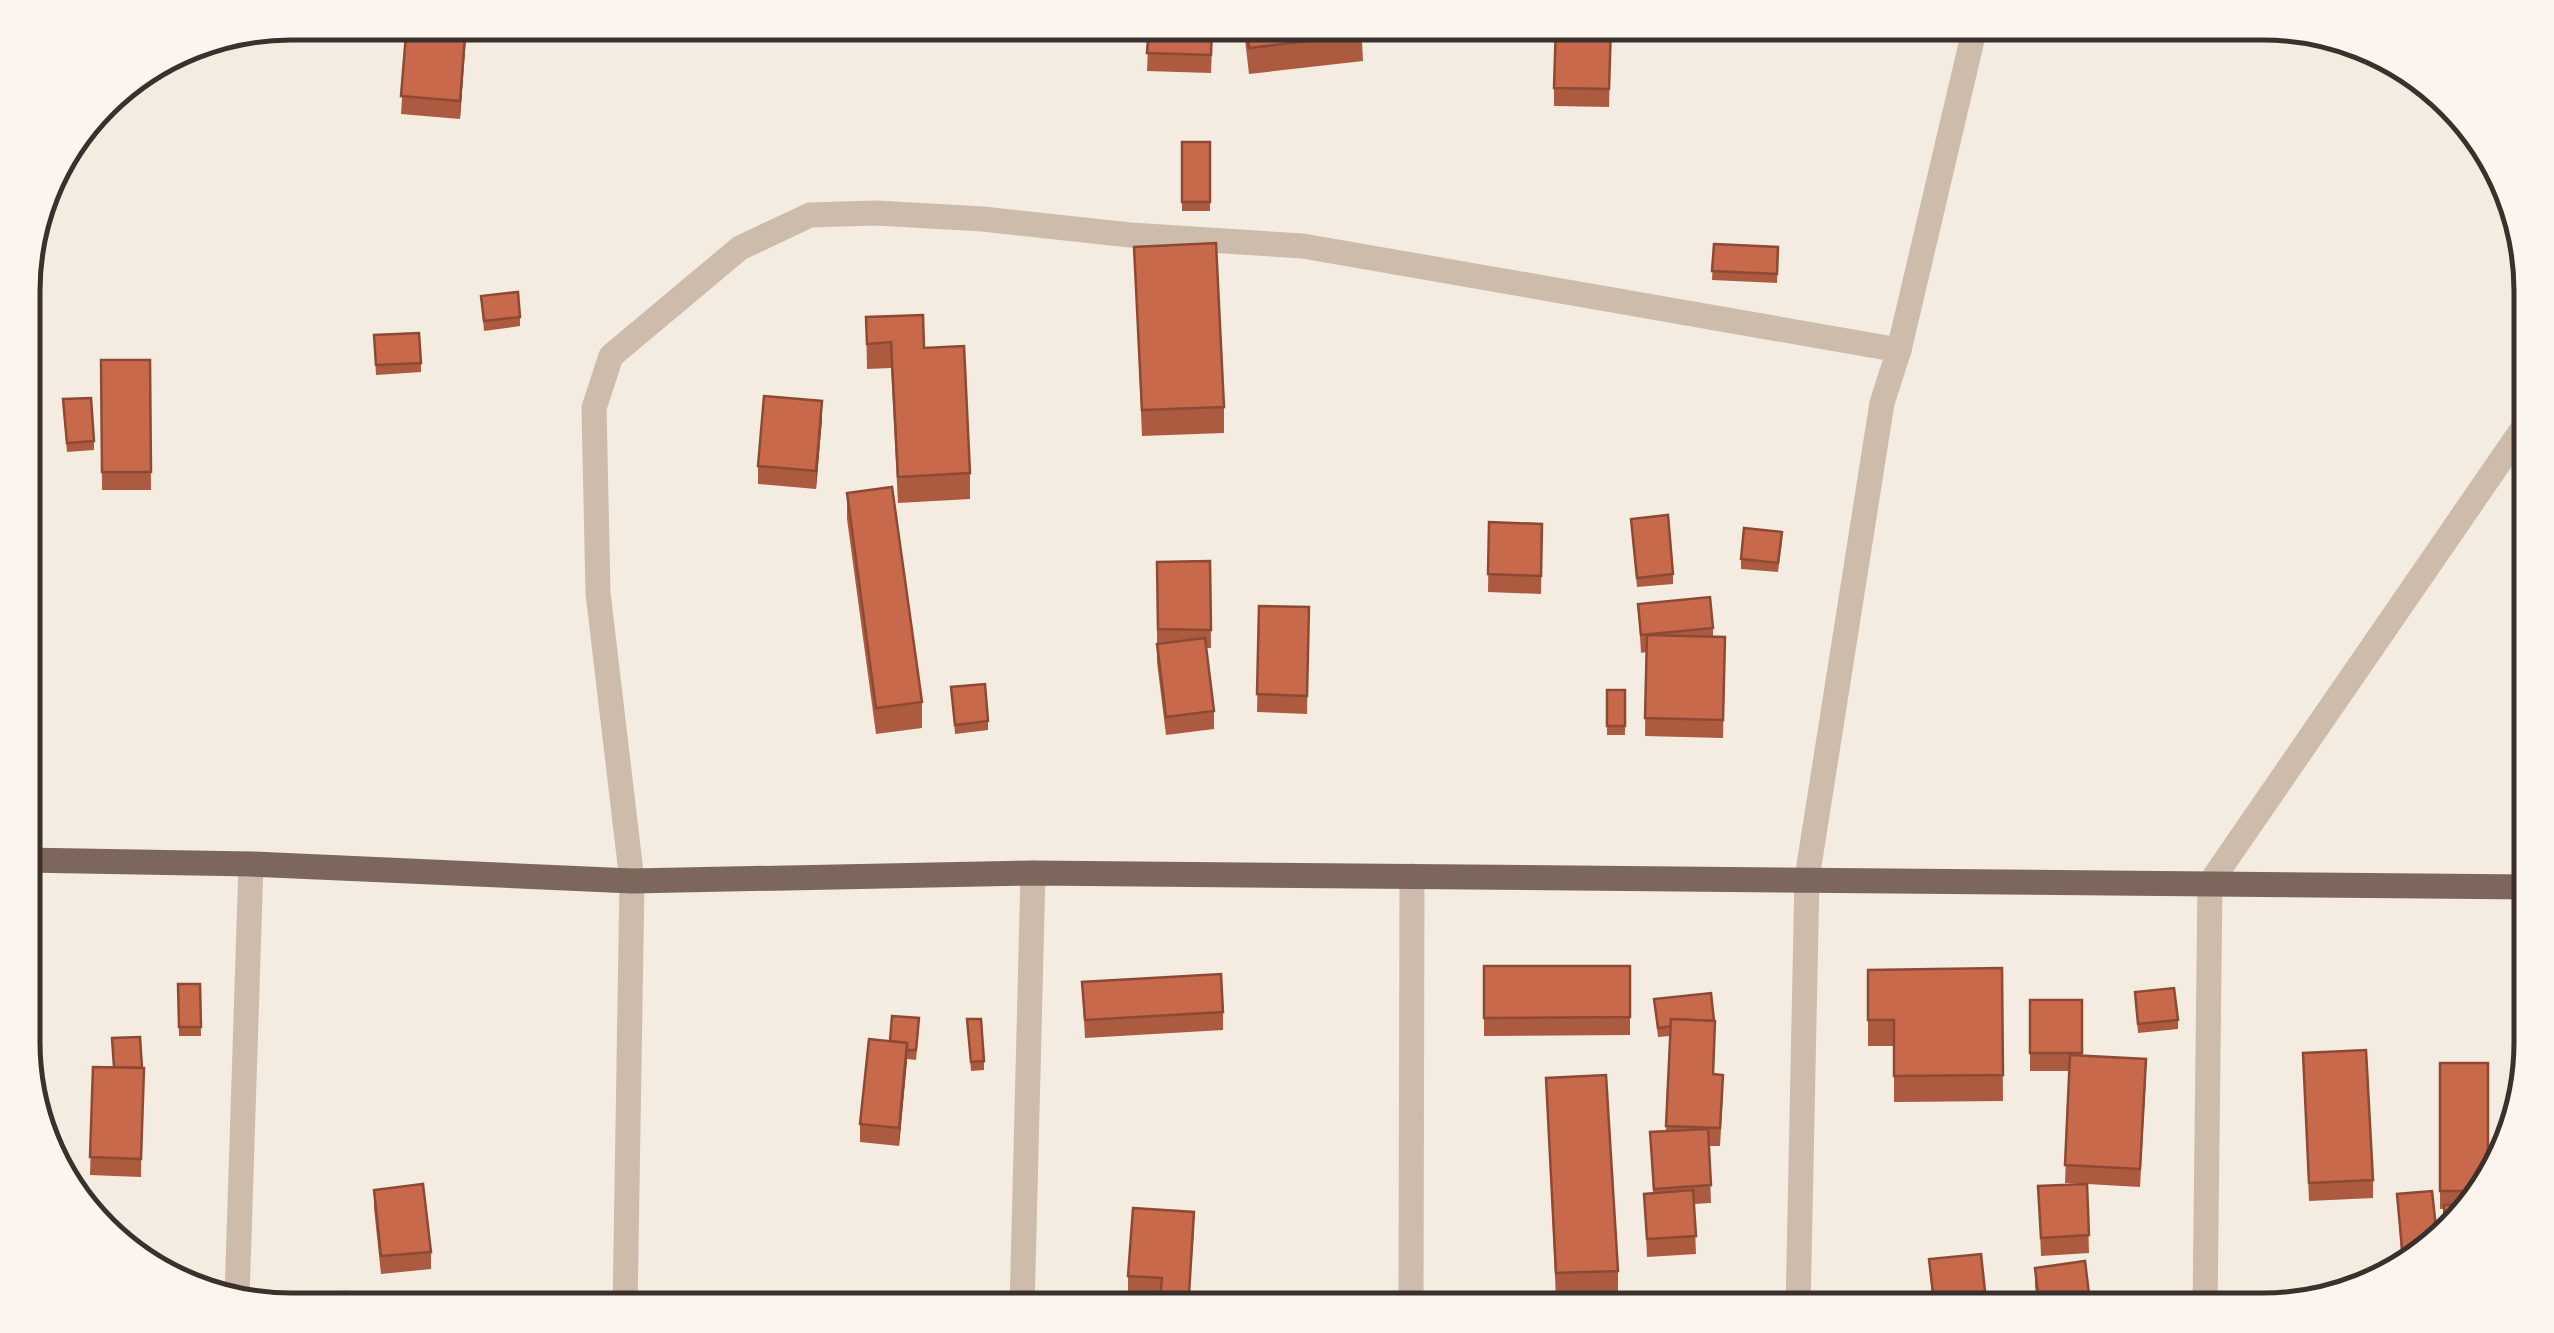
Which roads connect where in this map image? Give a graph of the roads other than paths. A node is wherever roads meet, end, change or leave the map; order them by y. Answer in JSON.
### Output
{"nodes":[{"id":1,"x":1972,"y":40,"type":"edge"},
{"id":2,"x":1899,"y":350,"type":"junction"},
{"id":3,"x":2514,"y":441,"type":"edge"},
{"id":4,"x":40,"y":860,"type":"edge"},
{"id":5,"x":251,"y":864,"type":"junction"},
{"id":6,"x":1033,"y":873,"type":"junction"},
{"id":7,"x":1412,"y":876,"type":"junction"},
{"id":8,"x":1807,"y":878,"type":"junction"},
{"id":9,"x":632,"y":881,"type":"junction"},
{"id":10,"x":2210,"y":883,"type":"junction"},
{"id":11,"x":2514,"y":887,"type":"edge"},
{"id":12,"x":236,"y":1287,"type":"edge"},
{"id":13,"x":1411,"y":1292,"type":"edge"},
{"id":14,"x":1798,"y":1292,"type":"edge"},
{"id":15,"x":2205,"y":1292,"type":"edge"},
{"id":16,"x":625,"y":1293,"type":"edge"},
{"id":17,"x":1022,"y":1293,"type":"edge"}],
"edges":[{"from":1,"to":2,"type":"street"},
{"from":2,"to":8,"type":"street"},
{"from":2,"to":9,"type":"street"},
{"from":3,"to":10,"type":"street"},
{"from":4,"to":5,"type":"main road"},
{"from":5,"to":9,"type":"main road"},
{"from":5,"to":12,"type":"street"},
{"from":6,"to":7,"type":"main road"},
{"from":6,"to":9,"type":"main road"},
{"from":6,"to":17,"type":"street"},
{"from":7,"to":8,"type":"main road"},
{"from":7,"to":13,"type":"street"},
{"from":8,"to":10,"type":"main road"},
{"from":8,"to":14,"type":"street"},
{"from":9,"to":16,"type":"street"},
{"from":10,"to":11,"type":"main road"},
{"from":10,"to":15,"type":"street"}]}
